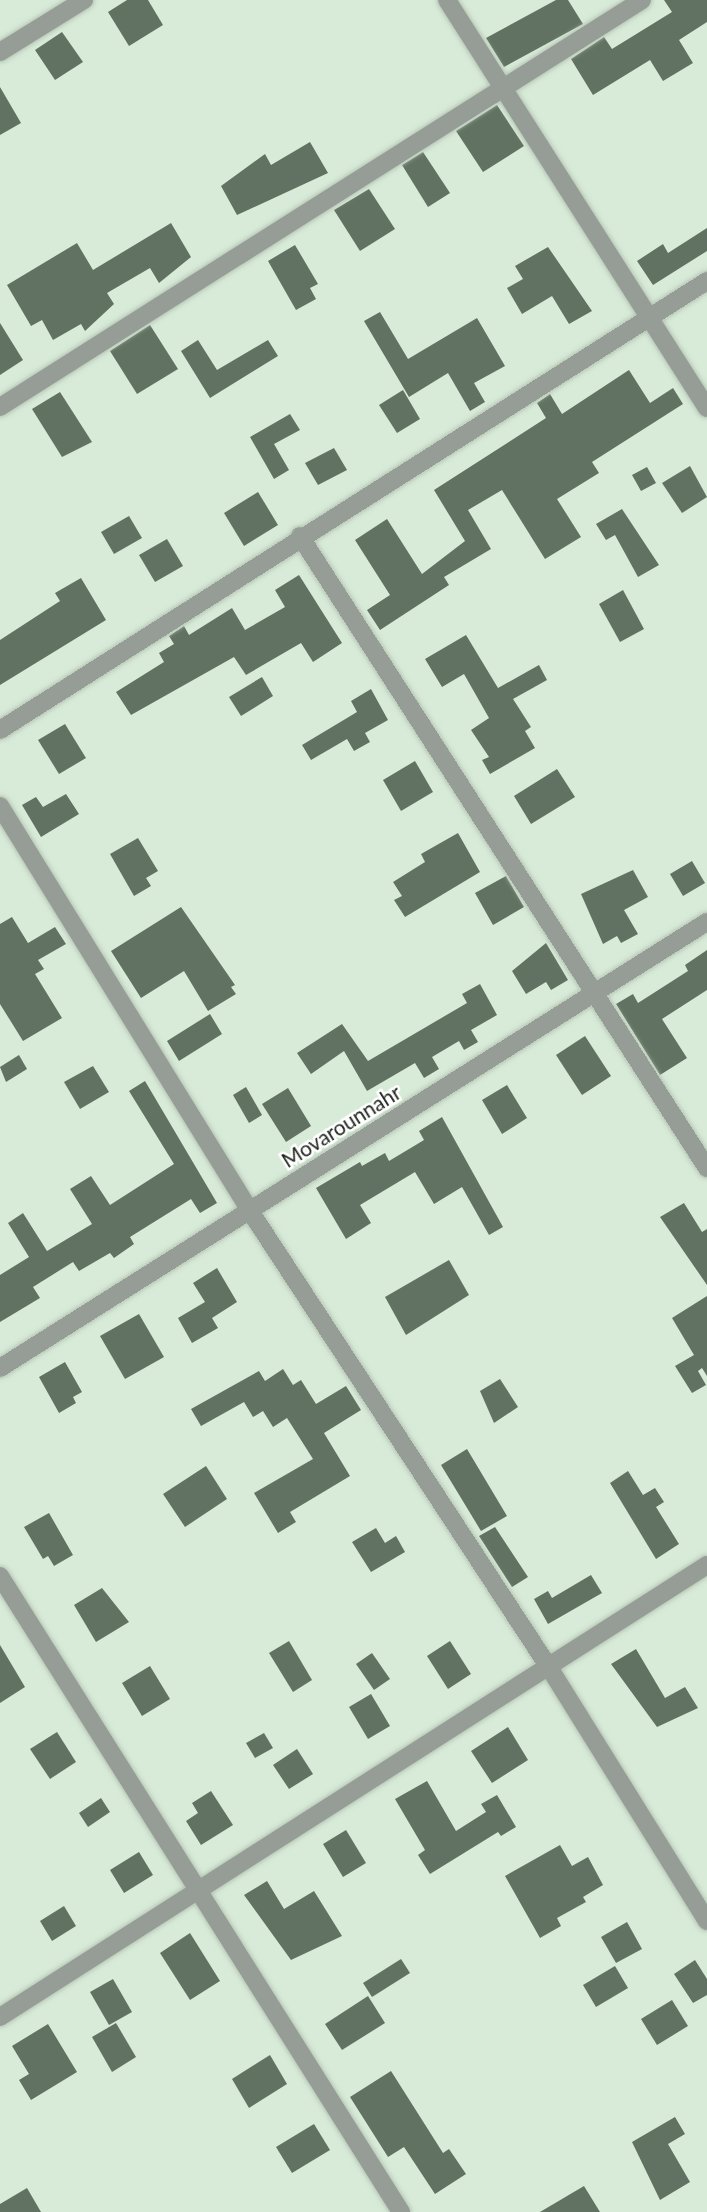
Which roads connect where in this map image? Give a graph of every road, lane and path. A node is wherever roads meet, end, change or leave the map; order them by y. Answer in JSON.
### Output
{"nodes":[{"id":1,"x":84,"y":0,"type":"edge"},
{"id":2,"x":447,"y":0,"type":"edge"},
{"id":3,"x":642,"y":0,"type":"edge"},
{"id":4,"x":0,"y":51,"type":"edge"},
{"id":5,"x":502,"y":88,"type":"junction"},
{"id":6,"x":707,"y":281,"type":"edge"},
{"id":7,"x":650,"y":316,"type":"junction"},
{"id":8,"x":0,"y":406,"type":"edge"},
{"id":9,"x":707,"y":408,"type":"edge"},
{"id":10,"x":300,"y":536,"type":"junction"},
{"id":11,"x":0,"y":730,"type":"edge"},
{"id":12,"x":0,"y":806,"type":"edge"},
{"id":13,"x":707,"y":922,"type":"edge"},
{"id":14,"x":591,"y":994,"type":"junction"},
{"id":15,"x":707,"y":1168,"type":"edge"},
{"id":16,"x":250,"y":1211,"type":"junction"},
{"id":17,"x":0,"y":1368,"type":"edge"},
{"id":18,"x":707,"y":1565,"type":"edge"},
{"id":19,"x":0,"y":1576,"type":"edge"},
{"id":20,"x":550,"y":1669,"type":"junction"},
{"id":21,"x":195,"y":1890,"type":"junction"},
{"id":22,"x":707,"y":1921,"type":"edge"},
{"id":23,"x":0,"y":2017,"type":"edge"},
{"id":24,"x":401,"y":2212,"type":"edge"}],
"edges":[{"from":1,"to":4,"type":"street"},
{"from":2,"to":5,"type":"street"},
{"from":3,"to":5,"type":"street"},
{"from":5,"to":7,"type":"street"},
{"from":5,"to":8,"type":"street"},
{"from":6,"to":7,"type":"street"},
{"from":7,"to":9,"type":"street"},
{"from":7,"to":10,"type":"street"},
{"from":10,"to":11,"type":"street"},
{"from":10,"to":14,"type":"street"},
{"from":12,"to":16,"type":"street"},
{"from":13,"to":14,"type":"street","name":"Movarounnahr"},
{"from":14,"to":15,"type":"street"},
{"from":14,"to":16,"type":"street","name":"Movarounnahr"},
{"from":16,"to":17,"type":"street","name":"Movarounnahr"},
{"from":16,"to":20,"type":"street"},
{"from":18,"to":20,"type":"street"},
{"from":19,"to":21,"type":"street"},
{"from":20,"to":21,"type":"street"},
{"from":20,"to":22,"type":"street"},
{"from":21,"to":23,"type":"street"},
{"from":21,"to":24,"type":"street"}]}
